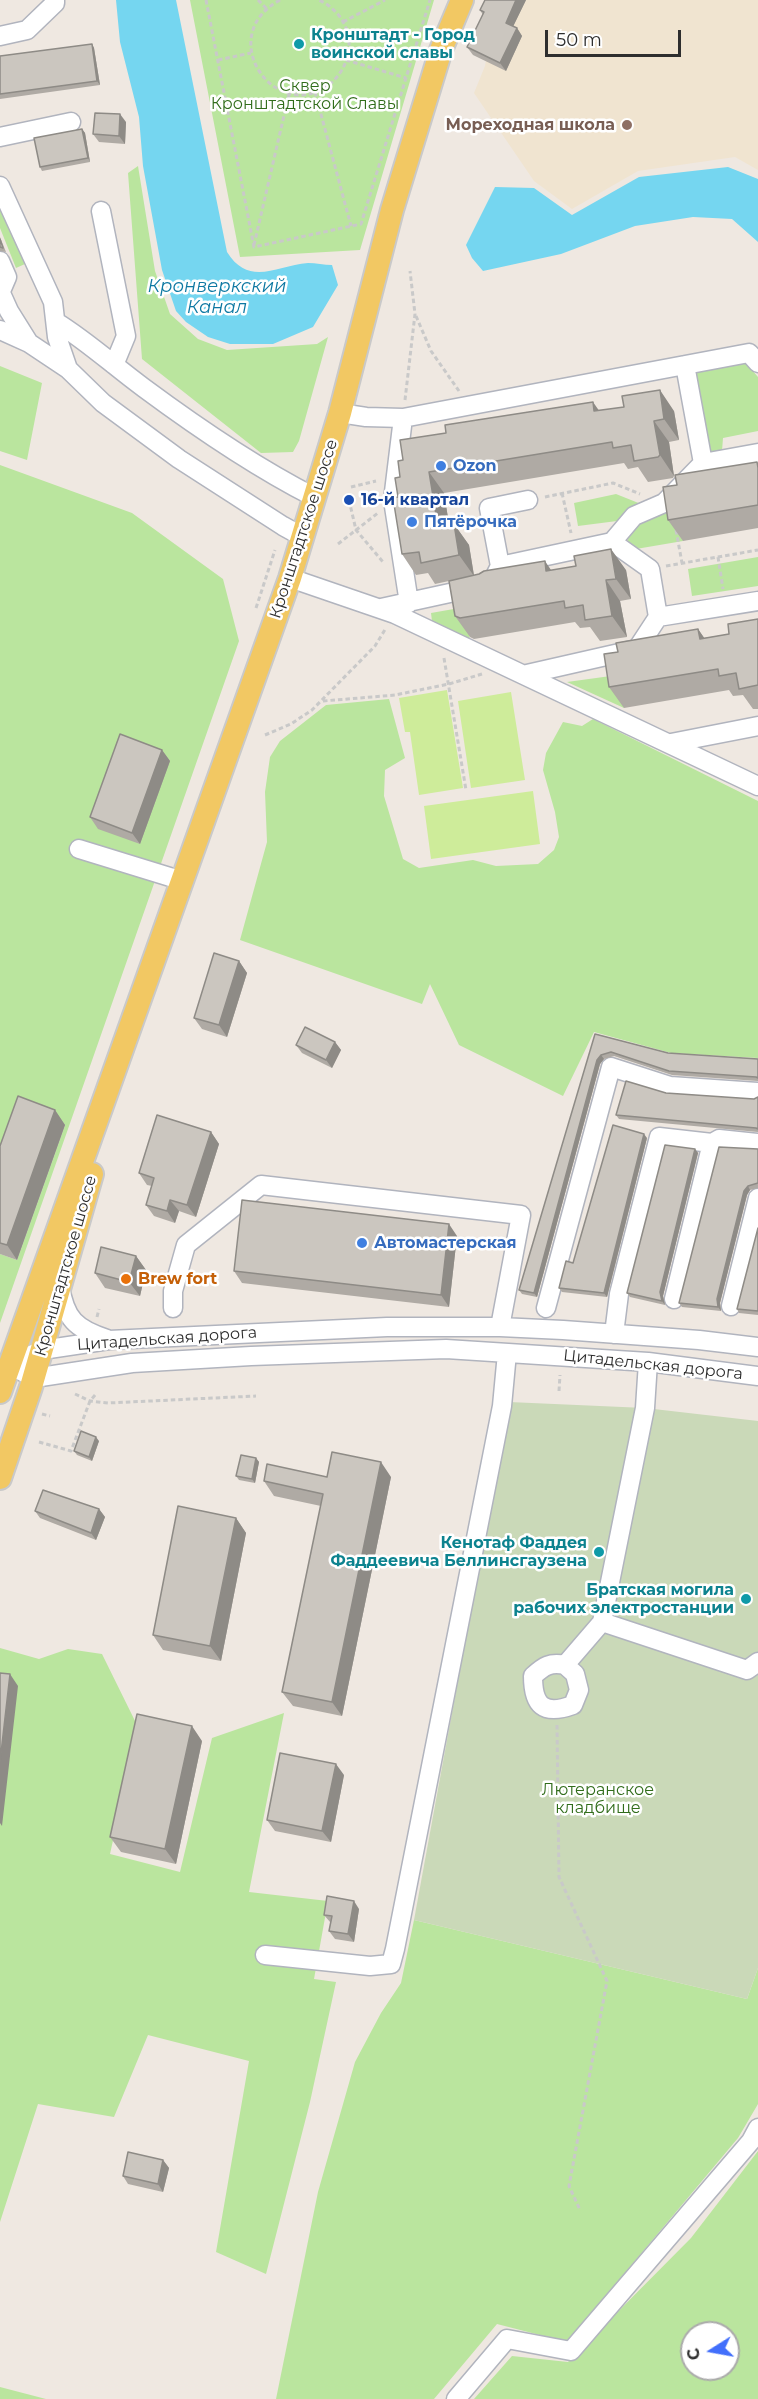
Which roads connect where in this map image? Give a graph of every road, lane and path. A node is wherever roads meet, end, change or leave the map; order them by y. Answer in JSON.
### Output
{"nodes":[{"id":1,"x":55,"y":0,"type":"edge"},
{"id":2,"x":206,"y":0,"type":"edge"},
{"id":3,"x":258,"y":0,"type":"edge"},
{"id":4,"x":280,"y":0,"type":"edge"},
{"id":5,"x":319,"y":0,"type":"edge"},
{"id":6,"x":385,"y":0,"type":"edge"},
{"id":7,"x":430,"y":0,"type":"edge"},
{"id":8,"x":462,"y":0,"type":"edge"},
{"id":9,"x":267,"y":9,"type":"junction"},
{"id":10,"x":343,"y":22,"type":"junction"},
{"id":11,"x":0,"y":36,"type":"edge"},
{"id":12,"x":251,"y":53,"type":"junction"},
{"id":13,"x":218,"y":60,"type":"junction"},
{"id":14,"x":346,"y":60,"type":"junction"},
{"id":15,"x":406,"y":78,"type":"junction"},
{"id":16,"x":315,"y":92,"type":"junction"},
{"id":17,"x":289,"y":93,"type":"junction"},
{"id":18,"x":71,"y":122,"type":"dead end"},
{"id":19,"x":0,"y":137,"type":"edge"},
{"id":20,"x":0,"y":186,"type":"edge"},
{"id":21,"x":101,"y":211,"type":"dead end"},
{"id":22,"x":351,"y":226,"type":"junction"},
{"id":23,"x":254,"y":247,"type":"junction"},
{"id":24,"x":0,"y":261,"type":"edge"},
{"id":25,"x":410,"y":271,"type":"dead end"},
{"id":26,"x":1,"y":291,"type":"edge"},
{"id":27,"x":415,"y":314,"type":"junction"},
{"id":28,"x":56,"y":322,"type":"junction"},
{"id":29,"x":0,"y":330,"type":"edge"},
{"id":30,"x":29,"y":343,"type":"junction"},
{"id":31,"x":758,"y":363,"type":"edge"},
{"id":32,"x":114,"y":365,"type":"junction"},
{"id":33,"x":685,"y":365,"type":"junction"},
{"id":34,"x":68,"y":369,"type":"junction"},
{"id":35,"x":469,"y":405,"type":"junction"},
{"id":36,"x":340,"y":413,"type":"junction"},
{"id":37,"x":403,"y":418,"type":"junction"},
{"id":38,"x":758,"y":453,"type":"edge"},
{"id":39,"x":704,"y":462,"type":"junction"},
{"id":40,"x":396,"y":477,"type":"junction"},
{"id":41,"x":351,"y":487,"type":"dead end"},
{"id":42,"x":314,"y":497,"type":"junction"},
{"id":43,"x":349,"y":500,"type":"dead end"},
{"id":44,"x":393,"y":500,"type":"junction"},
{"id":45,"x":528,"y":500,"type":"joint"},
{"id":46,"x":667,"y":500,"type":"junction"},
{"id":47,"x":356,"y":530,"type":"junction"},
{"id":48,"x":303,"y":537,"type":"junction"},
{"id":49,"x":612,"y":543,"type":"junction"},
{"id":50,"x":338,"y":544,"type":"dead end"},
{"id":51,"x":758,"y":550,"type":"edge"},
{"id":52,"x":717,"y":557,"type":"junction"},
{"id":53,"x":385,"y":563,"type":"dead end"},
{"id":54,"x":682,"y":564,"type":"junction"},
{"id":55,"x":500,"y":566,"type":"junction"},
{"id":56,"x":650,"y":569,"type":"junction"},
{"id":57,"x":290,"y":578,"type":"junction"},
{"id":58,"x":758,"y":601,"type":"edge"},
{"id":59,"x":726,"y":606,"type":"junction"},
{"id":60,"x":394,"y":608,"type":"junction"},
{"id":61,"x":657,"y":617,"type":"junction"},
{"id":62,"x":438,"y":635,"type":"junction"},
{"id":63,"x":487,"y":673,"type":"dead end"},
{"id":64,"x":527,"y":674,"type":"junction"},
{"id":65,"x":449,"y":684,"type":"junction"},
{"id":66,"x":321,"y":701,"type":"junction"},
{"id":67,"x":758,"y":726,"type":"edge"},
{"id":68,"x":265,"y":735,"type":"dead end"},
{"id":69,"x":671,"y":743,"type":"junction"},
{"id":70,"x":758,"y":786,"type":"edge"},
{"id":71,"x":466,"y":789,"type":"dead end"},
{"id":72,"x":79,"y":849,"type":"dead end"},
{"id":73,"x":183,"y":881,"type":"junction"},
{"id":74,"x":123,"y":1050,"type":"junction"},
{"id":75,"x":758,"y":1092,"type":"edge"},
{"id":76,"x":712,"y":1143,"type":"junction"},
{"id":77,"x":758,"y":1143,"type":"edge"},
{"id":78,"x":758,"y":1198,"type":"edge"},
{"id":79,"x":60,"y":1286,"type":"junction"},
{"id":80,"x":674,"y":1299,"type":"dead end"},
{"id":81,"x":731,"y":1306,"type":"dead end"},
{"id":82,"x":173,"y":1308,"type":"dead end"},
{"id":83,"x":546,"y":1308,"type":"dead end"},
{"id":84,"x":500,"y":1327,"type":"junction"},
{"id":85,"x":614,"y":1334,"type":"junction"},
{"id":86,"x":109,"y":1340,"type":"junction"},
{"id":87,"x":758,"y":1347,"type":"edge"},
{"id":88,"x":42,"y":1350,"type":"junction"},
{"id":89,"x":507,"y":1353,"type":"junction"},
{"id":90,"x":648,"y":1362,"type":"junction"},
{"id":91,"x":10,"y":1365,"type":"junction"},
{"id":92,"x":758,"y":1376,"type":"edge"},
{"id":93,"x":34,"y":1378,"type":"junction"},
{"id":94,"x":0,"y":1392,"type":"edge"},
{"id":95,"x":75,"y":1394,"type":"dead end"},
{"id":96,"x":96,"y":1394,"type":"dead end"},
{"id":97,"x":256,"y":1396,"type":"dead end"},
{"id":98,"x":90,"y":1401,"type":"junction"},
{"id":99,"x":39,"y":1442,"type":"dead end"},
{"id":100,"x":0,"y":1478,"type":"edge"},
{"id":101,"x":602,"y":1622,"type":"junction"},
{"id":102,"x":758,"y":1662,"type":"edge"},
{"id":103,"x":565,"y":1665,"type":"junction"},
{"id":104,"x":557,"y":1711,"type":"junction"},
{"id":105,"x":265,"y":1954,"type":"dead end"},
{"id":106,"x":758,"y":2128,"type":"edge"},
{"id":107,"x":580,"y":2210,"type":"dead end"},
{"id":108,"x":456,"y":2399,"type":"edge"}],
"edges":[{"from":1,"to":11,"type":"street"},
{"from":2,"to":13,"type":"path"},
{"from":3,"to":9,"type":"path"},
{"from":4,"to":9,"type":"path"},
{"from":5,"to":10,"type":"path"},
{"from":6,"to":10,"type":"path"},
{"from":7,"to":15,"type":"path"},
{"from":8,"to":36,"type":"main road","name":"Кронштадтское шоссе"},
{"from":9,"to":12,"type":"path"},
{"from":10,"to":14,"type":"path"},
{"from":12,"to":13,"type":"path"},
{"from":12,"to":17,"type":"path"},
{"from":13,"to":23,"type":"path"},
{"from":14,"to":15,"type":"path"},
{"from":14,"to":16,"type":"path"},
{"from":15,"to":22,"type":"path"},
{"from":16,"to":17,"type":"path"},
{"from":16,"to":22,"type":"path"},
{"from":17,"to":23,"type":"path"},
{"from":18,"to":19,"type":"street"},
{"from":20,"to":28,"type":"street"},
{"from":21,"to":32,"type":"street"},
{"from":22,"to":23,"type":"path"},
{"from":24,"to":26,"type":"street"},
{"from":25,"to":27,"type":"path"},
{"from":26,"to":30,"type":"street"},
{"from":27,"to":35,"type":"path"},
{"from":27,"to":37,"type":"path"},
{"from":28,"to":32,"type":"street"},
{"from":28,"to":34,"type":"street"},
{"from":29,"to":30,"type":"street"},
{"from":30,"to":34,"type":"street"},
{"from":31,"to":33,"type":"street"},
{"from":32,"to":42,"type":"street"},
{"from":33,"to":35,"type":"street"},
{"from":33,"to":39,"type":"street"},
{"from":34,"to":48,"type":"street"},
{"from":35,"to":37,"type":"street"},
{"from":36,"to":37,"type":"street"},
{"from":36,"to":42,"type":"main road","name":"Кронштадтское шоссе"},
{"from":37,"to":40,"type":"street"},
{"from":38,"to":39,"type":"street"},
{"from":39,"to":46,"type":"street"},
{"from":40,"to":41,"type":"path"},
{"from":40,"to":44,"type":"street"},
{"from":42,"to":48,"type":"main road","name":"Кронштадтское шоссе"},
{"from":43,"to":47,"type":"path"},
{"from":44,"to":47,"type":"path"},
{"from":44,"to":60,"type":"street"},
{"from":45,"to":46,"type":"path"},
{"from":45,"to":55,"type":"street"},
{"from":46,"to":49,"type":"street"},
{"from":46,"to":54,"type":"path"},
{"from":47,"to":50,"type":"path"},
{"from":47,"to":53,"type":"path"},
{"from":48,"to":57,"type":"main road","name":"Кронштадтское шоссе"},
{"from":49,"to":55,"type":"street"},
{"from":49,"to":56,"type":"street"},
{"from":51,"to":52,"type":"path"},
{"from":52,"to":54,"type":"path"},
{"from":52,"to":59,"type":"path"},
{"from":54,"to":56,"type":"path"},
{"from":55,"to":60,"type":"street"},
{"from":56,"to":61,"type":"street"},
{"from":57,"to":60,"type":"street"},
{"from":57,"to":73,"type":"main road","name":"Кронштадтское шоссе"},
{"from":58,"to":59,"type":"street"},
{"from":59,"to":61,"type":"street"},
{"from":60,"to":62,"type":"street"},
{"from":60,"to":66,"type":"path"},
{"from":61,"to":64,"type":"street"},
{"from":62,"to":64,"type":"street"},
{"from":62,"to":65,"type":"path"},
{"from":63,"to":65,"type":"path"},
{"from":64,"to":69,"type":"street"},
{"from":65,"to":66,"type":"path"},
{"from":65,"to":71,"type":"path"},
{"from":66,"to":68,"type":"path"},
{"from":67,"to":69,"type":"street"},
{"from":69,"to":70,"type":"street"},
{"from":72,"to":73,"type":"street"},
{"from":73,"to":74,"type":"main road","name":"Кронштадтское шоссе"},
{"from":74,"to":79,"type":"main road","name":"Кронштадтское шоссе"},
{"from":74,"to":91,"type":"main road","name":"Кронштадтское шоссе"},
{"from":75,"to":83,"type":"street"},
{"from":76,"to":77,"type":"street"},
{"from":76,"to":80,"type":"street"},
{"from":76,"to":85,"type":"street"},
{"from":78,"to":81,"type":"street"},
{"from":79,"to":86,"type":"street"},
{"from":79,"to":88,"type":"main road","name":"Кронштадтское шоссе"},
{"from":82,"to":84,"type":"street"},
{"from":84,"to":85,"type":"street","name":"Цитадельская дорога"},
{"from":84,"to":86,"type":"street","name":"Цитадельская дорога"},
{"from":85,"to":87,"type":"street","name":"Цитадельская дорога"},
{"from":86,"to":88,"type":"street","name":"Цитадельская дорога"},
{"from":88,"to":91,"type":"street","name":"Цитадельская дорога"},
{"from":88,"to":93,"type":"main road","name":"Кронштадтское шоссе"},
{"from":89,"to":90,"type":"street","name":"Цитадельская дорога"},
{"from":89,"to":93,"type":"street","name":"Цитадельская дорога"},
{"from":89,"to":105,"type":"street"},
{"from":90,"to":92,"type":"street","name":"Цитадельская дорога"},
{"from":90,"to":101,"type":"street"},
{"from":91,"to":93,"type":"street"},
{"from":91,"to":94,"type":"main road","name":"Кронштадтское шоссе"},
{"from":93,"to":100,"type":"main road","name":"Кронштадтское шоссе"},
{"from":95,"to":98,"type":"path"},
{"from":96,"to":98,"type":"path"},
{"from":97,"to":98,"type":"path"},
{"from":98,"to":99,"type":"path"},
{"from":101,"to":102,"type":"street"},
{"from":101,"to":103,"type":"street"},
{"from":103,"to":104,"type":"street"},
{"from":103,"to":104,"type":"street"},
{"from":104,"to":107,"type":"path"},
{"from":106,"to":108,"type":"street"}]}
